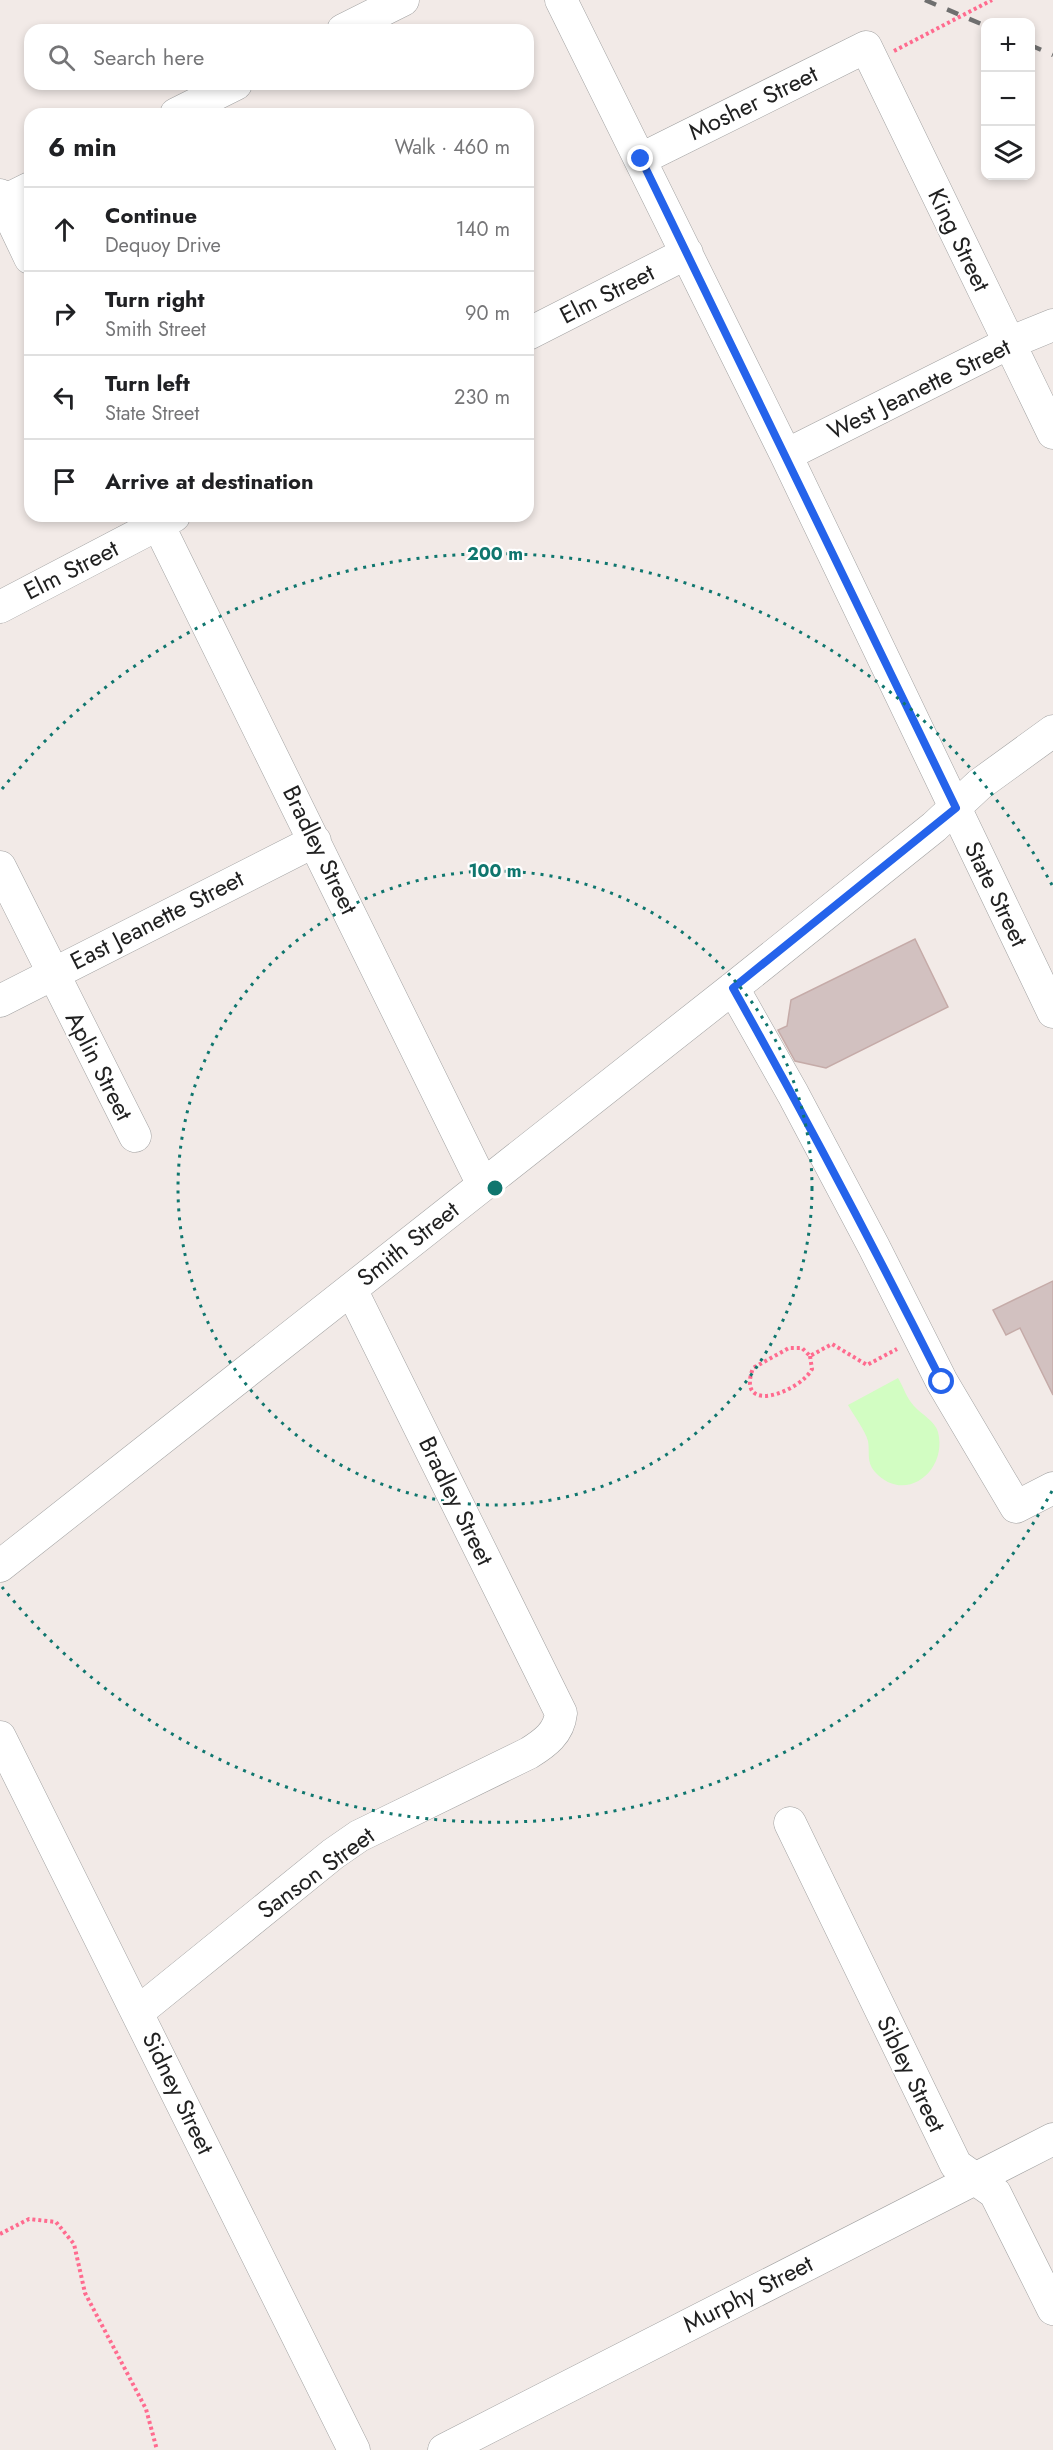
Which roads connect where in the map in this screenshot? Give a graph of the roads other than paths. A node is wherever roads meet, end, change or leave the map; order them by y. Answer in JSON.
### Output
{"nodes":[{"id":1,"x":402,"y":0,"type":"edge"},
{"id":2,"x":561,"y":0,"type":"edge"},
{"id":3,"x":355,"y":24,"type":"edge"},
{"id":4,"x":878,"y":50,"type":"joint"},
{"id":5,"x":224,"y":90,"type":"edge"},
{"id":6,"x":188,"y":108,"type":"edge"},
{"id":7,"x":641,"y":159,"type":"junction"},
{"id":8,"x":8,"y":196,"type":"edge"},
{"id":9,"x":24,"y":241,"type":"edge"},
{"id":10,"x":687,"y":253,"type":"junction"},
{"id":11,"x":1053,"y":324,"type":"edge"},
{"id":12,"x":534,"y":331,"type":"edge"},
{"id":13,"x":1009,"y":344,"type":"junction"},
{"id":14,"x":1053,"y":433,"type":"edge"},
{"id":15,"x":786,"y":455,"type":"junction"},
{"id":16,"x":156,"y":522,"type":"edge"},
{"id":17,"x":163,"y":522,"type":"edge"},
{"id":18,"x":0,"y":607,"type":"edge"},
{"id":19,"x":1053,"y":731,"type":"edge"},
{"id":20,"x":956,"y":808,"type":"junction"},
{"id":21,"x":315,"y":841,"type":"junction"},
{"id":22,"x":0,"y":867,"type":"edge"},
{"id":23,"x":52,"y":974,"type":"junction"},
{"id":24,"x":733,"y":988,"type":"junction"},
{"id":25,"x":0,"y":1001,"type":"edge"},
{"id":26,"x":1053,"y":1012,"type":"edge"},
{"id":27,"x":135,"y":1136,"type":"dead end"},
{"id":28,"x":483,"y":1185,"type":"junction"},
{"id":29,"x":351,"y":1289,"type":"junction"},
{"id":30,"x":1053,"y":1488,"type":"edge"},
{"id":31,"x":0,"y":1566,"type":"edge"},
{"id":32,"x":561,"y":1713,"type":"joint"},
{"id":33,"x":0,"y":1737,"type":"edge"},
{"id":34,"x":790,"y":1823,"type":"dead end"},
{"id":35,"x":138,"y":2012,"type":"junction"},
{"id":36,"x":1053,"y":2139,"type":"edge"},
{"id":37,"x":976,"y":2178,"type":"junction"},
{"id":38,"x":1053,"y":2309,"type":"edge"},
{"id":39,"x":354,"y":2450,"type":"edge"},
{"id":40,"x":444,"y":2450,"type":"edge"}],
"edges":[{"from":1,"to":3,"type":"street"},
{"from":2,"to":7,"type":"street","name":"State Street"},
{"from":4,"to":7,"type":"street","name":"Mosher Street"},
{"from":4,"to":13,"type":"street","name":"King Street"},
{"from":5,"to":6,"type":"street"},
{"from":7,"to":10,"type":"street","name":"State Street"},
{"from":8,"to":9,"type":"street"},
{"from":10,"to":12,"type":"street","name":"Elm Street"},
{"from":10,"to":15,"type":"street","name":"State Street"},
{"from":11,"to":13,"type":"street","name":"West Jeanette Street"},
{"from":13,"to":14,"type":"street","name":"King Street"},
{"from":13,"to":15,"type":"street","name":"West Jeanette Street"},
{"from":15,"to":20,"type":"street","name":"State Street"},
{"from":16,"to":18,"type":"street","name":"Elm Street"},
{"from":17,"to":21,"type":"street","name":"Bradley Street"},
{"from":19,"to":20,"type":"street","name":"Smith Street"},
{"from":20,"to":24,"type":"street","name":"Smith Street"},
{"from":20,"to":26,"type":"street","name":"State Street"},
{"from":21,"to":23,"type":"street","name":"East Jeanette Street"},
{"from":21,"to":28,"type":"street","name":"Bradley Street"},
{"from":22,"to":23,"type":"street","name":"Aplin Street"},
{"from":23,"to":25,"type":"street","name":"East Jeanette Street"},
{"from":23,"to":27,"type":"street","name":"Aplin Street"},
{"from":24,"to":28,"type":"street","name":"Smith Street"},
{"from":24,"to":30,"type":"street"},
{"from":28,"to":29,"type":"street","name":"Smith Street"},
{"from":29,"to":31,"type":"street","name":"Smith Street"},
{"from":29,"to":32,"type":"street","name":"Bradley Street"},
{"from":32,"to":35,"type":"street","name":"Sanson Street"},
{"from":33,"to":35,"type":"street","name":"Sidney Street"},
{"from":34,"to":37,"type":"street","name":"Sibley Street"},
{"from":35,"to":39,"type":"street","name":"Sidney Street"},
{"from":36,"to":37,"type":"street","name":"Murphy Street"},
{"from":37,"to":38,"type":"street","name":"Sibley Street"},
{"from":37,"to":40,"type":"street","name":"Murphy Street"}]}
